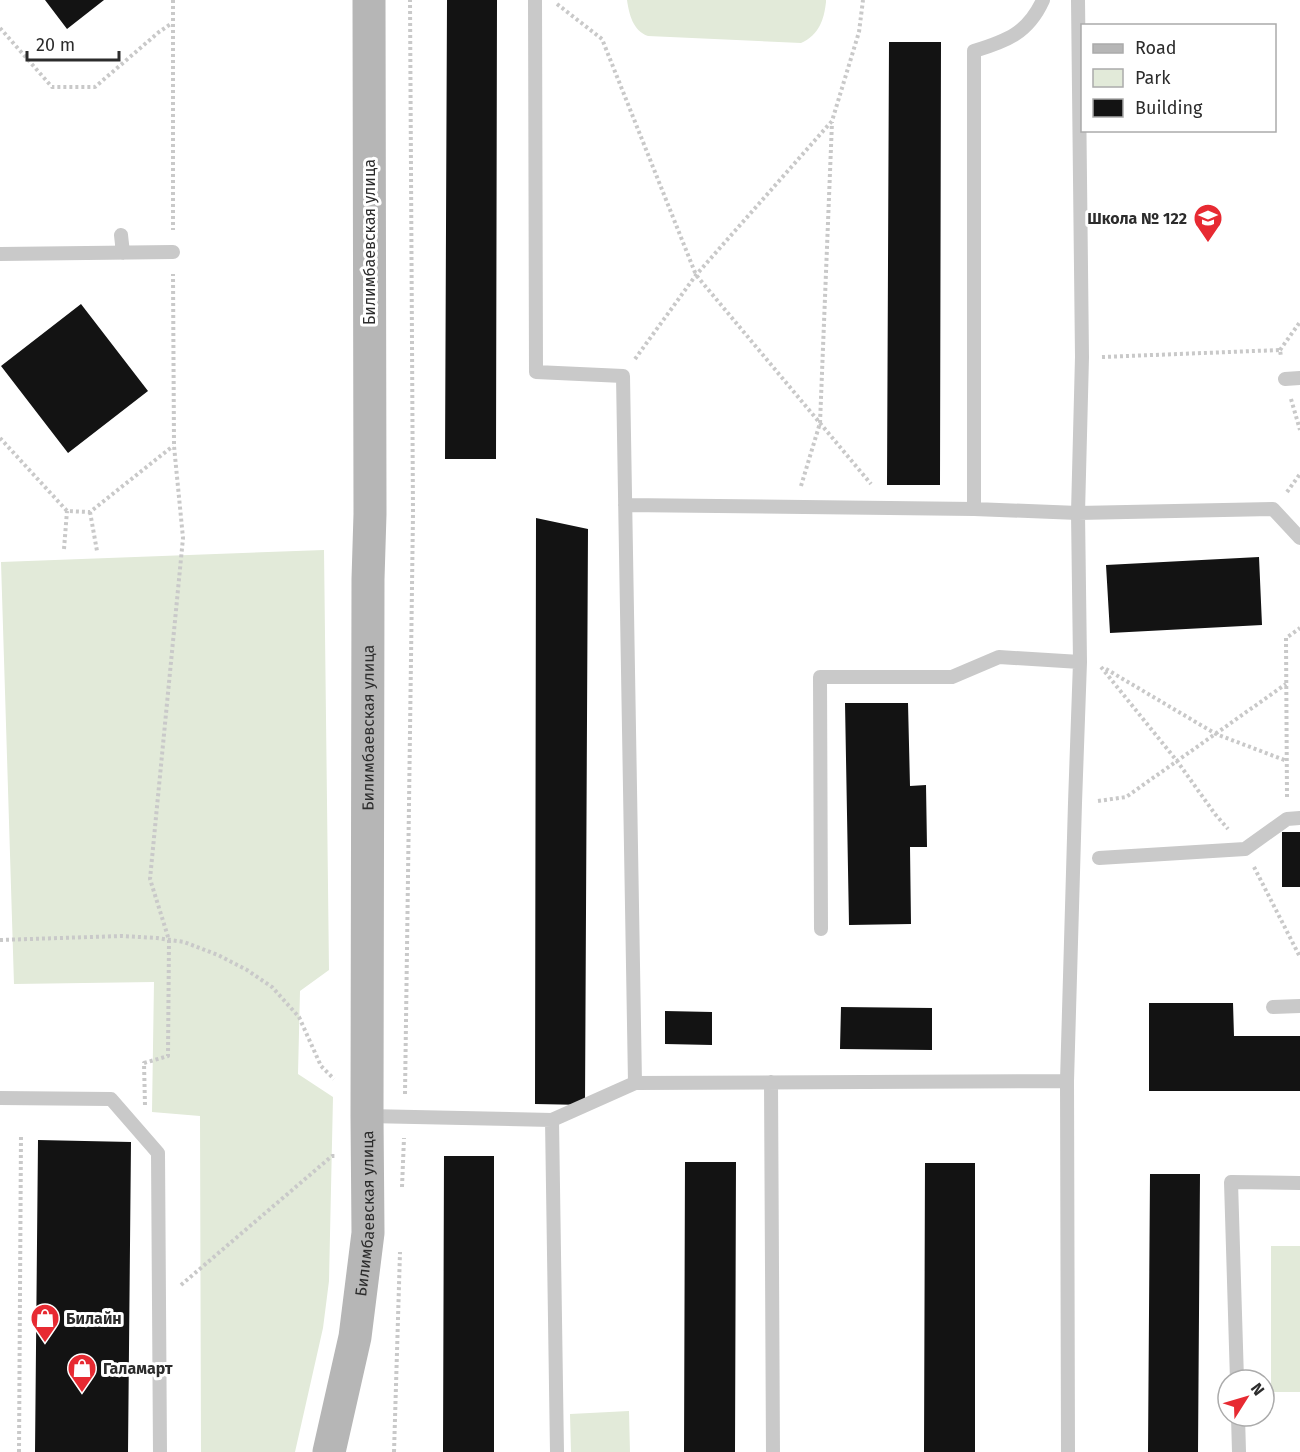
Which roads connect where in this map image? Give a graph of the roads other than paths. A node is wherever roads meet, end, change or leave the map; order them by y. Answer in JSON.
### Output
{"nodes":[{"id":1,"x":369,"y":0,"type":"edge"},
{"id":2,"x":535,"y":0,"type":"edge"},
{"id":3,"x":1042,"y":0,"type":"edge"},
{"id":4,"x":1078,"y":0,"type":"edge"},
{"id":5,"x":121,"y":235,"type":"dead end"},
{"id":6,"x":173,"y":252,"type":"dead end"},
{"id":7,"x":123,"y":253,"type":"junction"},
{"id":8,"x":0,"y":254,"type":"edge"},
{"id":9,"x":1300,"y":378,"type":"edge"},
{"id":10,"x":1285,"y":379,"type":"road end"},
{"id":11,"x":625,"y":505,"type":"junction"},
{"id":12,"x":974,"y":509,"type":"junction"},
{"id":13,"x":1078,"y":513,"type":"junction"},
{"id":14,"x":1300,"y":538,"type":"edge"},
{"id":15,"x":1080,"y":662,"type":"junction"},
{"id":16,"x":1293,"y":819,"type":"edge"},
{"id":17,"x":1099,"y":858,"type":"dead end"},
{"id":18,"x":821,"y":929,"type":"dead end"},
{"id":19,"x":1300,"y":1006,"type":"edge"},
{"id":20,"x":1273,"y":1007,"type":"dead end"},
{"id":21,"x":1067,"y":1081,"type":"junction"},
{"id":22,"x":771,"y":1082,"type":"junction"},
{"id":23,"x":635,"y":1083,"type":"junction"},
{"id":24,"x":0,"y":1098,"type":"edge"},
{"id":25,"x":367,"y":1116,"type":"junction"},
{"id":26,"x":552,"y":1120,"type":"junction"},
{"id":27,"x":1300,"y":1183,"type":"edge"},
{"id":28,"x":1237,"y":1368,"type":"edge"},
{"id":29,"x":1238,"y":1428,"type":"edge"},
{"id":30,"x":160,"y":1452,"type":"edge"},
{"id":31,"x":329,"y":1452,"type":"edge"},
{"id":32,"x":557,"y":1452,"type":"edge"},
{"id":33,"x":773,"y":1452,"type":"edge"},
{"id":34,"x":1068,"y":1452,"type":"edge"},
{"id":35,"x":1239,"y":1452,"type":"edge"}],
"edges":[{"from":1,"to":25,"type":"main road","name":"Билимбаевская улица"},
{"from":2,"to":11,"type":"lane"},
{"from":3,"to":12,"type":"lane"},
{"from":4,"to":13,"type":"lane"},
{"from":5,"to":7,"type":"lane"},
{"from":6,"to":7,"type":"lane"},
{"from":7,"to":8,"type":"lane"},
{"from":9,"to":10,"type":"lane"},
{"from":11,"to":12,"type":"lane"},
{"from":11,"to":23,"type":"lane"},
{"from":12,"to":13,"type":"lane"},
{"from":13,"to":14,"type":"lane"},
{"from":13,"to":15,"type":"lane"},
{"from":15,"to":18,"type":"lane"},
{"from":15,"to":21,"type":"lane"},
{"from":16,"to":17,"type":"lane"},
{"from":19,"to":20,"type":"lane"},
{"from":21,"to":22,"type":"lane"},
{"from":21,"to":34,"type":"lane"},
{"from":22,"to":23,"type":"lane"},
{"from":22,"to":33,"type":"lane"},
{"from":23,"to":26,"type":"lane"},
{"from":24,"to":30,"type":"lane"},
{"from":25,"to":26,"type":"lane"},
{"from":25,"to":31,"type":"main road","name":"Билимбаевская улица"},
{"from":26,"to":32,"type":"lane"},
{"from":27,"to":28,"type":"lane"},
{"from":29,"to":35,"type":"lane"}]}
